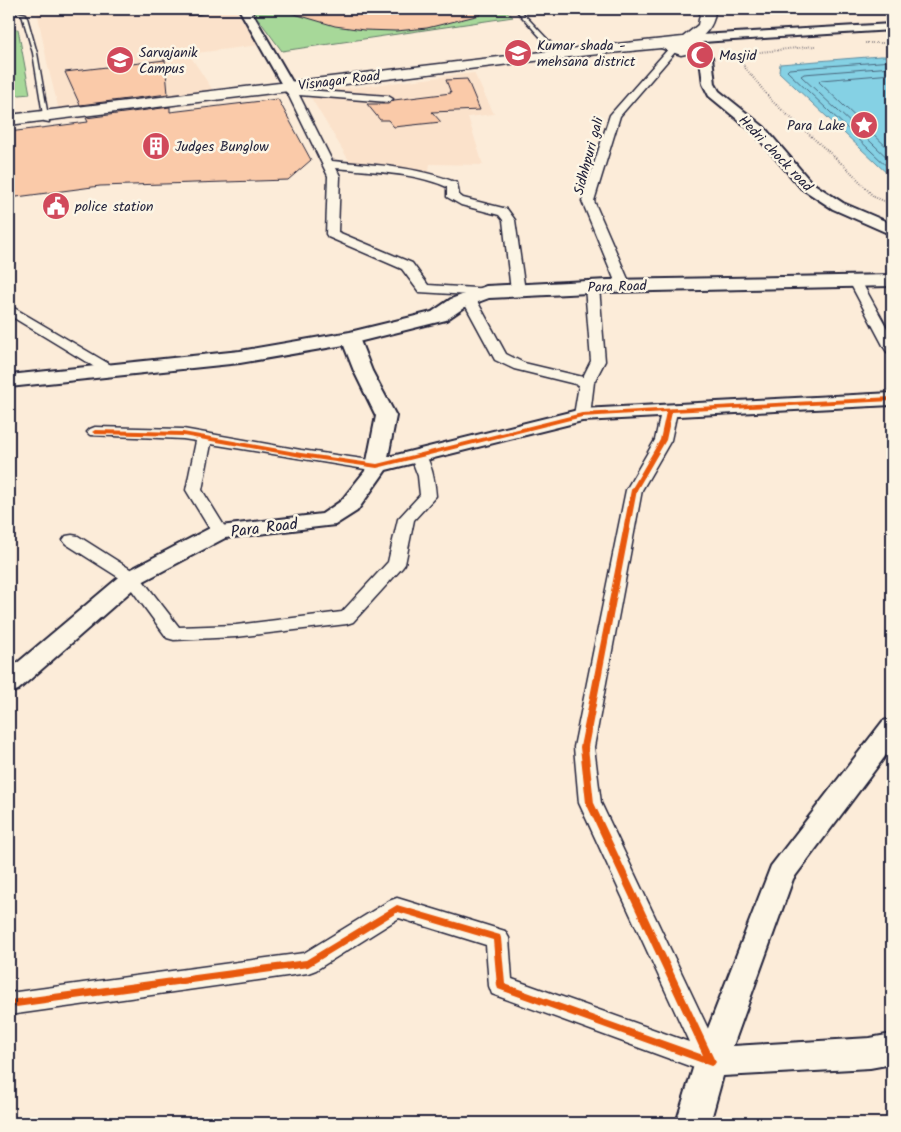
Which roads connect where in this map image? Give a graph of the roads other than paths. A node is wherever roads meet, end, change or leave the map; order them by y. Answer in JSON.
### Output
{"nodes":[{"id":1,"x":206,"y":9,"type":"edge"},
{"id":2,"x":244,"y":9,"type":"edge"},
{"id":3,"x":517,"y":9,"type":"edge"},
{"id":4,"x":9,"y":11,"type":"edge"},
{"id":5,"x":182,"y":11,"type":"dead end"},
{"id":6,"x":708,"y":14,"type":"edge"},
{"id":7,"x":892,"y":26,"type":"edge"},
{"id":8,"x":765,"y":31,"type":"junction"},
{"id":9,"x":684,"y":45,"type":"junction"},
{"id":10,"x":561,"y":57,"type":"junction"},
{"id":11,"x":290,"y":89,"type":"junction"},
{"id":12,"x":388,"y":99,"type":"dead end"},
{"id":13,"x":46,"y":118,"type":"junction"},
{"id":14,"x":9,"y":120,"type":"edge"},
{"id":15,"x":9,"y":126,"type":"edge"},
{"id":16,"x":328,"y":164,"type":"junction"},
{"id":17,"x":892,"y":222,"type":"edge"},
{"id":18,"x":892,"y":230,"type":"edge"},
{"id":19,"x":892,"y":280,"type":"edge"},
{"id":20,"x":855,"y":281,"type":"junction"},
{"id":21,"x":624,"y":286,"type":"junction"},
{"id":22,"x":592,"y":287,"type":"junction"},
{"id":23,"x":518,"y":291,"type":"junction"},
{"id":24,"x":477,"y":295,"type":"junction"},
{"id":25,"x":9,"y":309,"type":"edge"},
{"id":26,"x":350,"y":338,"type":"junction"},
{"id":27,"x":892,"y":349,"type":"edge"},
{"id":28,"x":111,"y":371,"type":"junction"},
{"id":29,"x":9,"y":381,"type":"edge"},
{"id":30,"x":587,"y":382,"type":"junction"},
{"id":31,"x":892,"y":399,"type":"edge"},
{"id":32,"x":670,"y":412,"type":"junction"},
{"id":33,"x":582,"y":415,"type":"junction"},
{"id":34,"x":95,"y":432,"type":"dead end"},
{"id":35,"x":204,"y":438,"type":"junction"},
{"id":36,"x":418,"y":455,"type":"junction"},
{"id":37,"x":376,"y":466,"type":"junction"},
{"id":38,"x":220,"y":532,"type":"junction"},
{"id":39,"x":72,"y":540,"type":"dead end"},
{"id":40,"x":132,"y":578,"type":"junction"},
{"id":41,"x":9,"y":684,"type":"edge"},
{"id":42,"x":892,"y":728,"type":"edge"},
{"id":43,"x":9,"y":1004,"type":"edge"},
{"id":44,"x":892,"y":1049,"type":"edge"},
{"id":45,"x":711,"y":1062,"type":"junction"},
{"id":46,"x":693,"y":1123,"type":"edge"}],
"edges":[{"from":1,"to":5,"type":"street"},
{"from":2,"to":11,"type":"street"},
{"from":3,"to":10,"type":"lane"},
{"from":4,"to":13,"type":"lane"},
{"from":6,"to":8,"type":"street"},
{"from":6,"to":9,"type":"main road"},
{"from":7,"to":8,"type":"street"},
{"from":7,"to":9,"type":"street"},
{"from":8,"to":9,"type":"street"},
{"from":9,"to":10,"type":"main road","name":"Visnagar Road"},
{"from":9,"to":17,"type":"street","name":"Hedri chock road"},
{"from":9,"to":18,"type":"street","name":"Hedri chock road"},
{"from":9,"to":21,"type":"street","name":"Sidhhpuri gali"},
{"from":10,"to":11,"type":"main road","name":"Visnagar Road"},
{"from":11,"to":12,"type":"street"},
{"from":11,"to":13,"type":"main road","name":"Visnagar Road"},
{"from":11,"to":16,"type":"street"},
{"from":13,"to":14,"type":"main road","name":"Visnagar Road"},
{"from":13,"to":15,"type":"main road","name":"Visnagar Road"},
{"from":16,"to":23,"type":"street"},
{"from":16,"to":24,"type":"street"},
{"from":19,"to":20,"type":"main road","name":"Para Road"},
{"from":20,"to":21,"type":"main road","name":"Para Road"},
{"from":20,"to":27,"type":"street"},
{"from":21,"to":22,"type":"main road","name":"Para Road"},
{"from":22,"to":23,"type":"main road","name":"Para Road"},
{"from":22,"to":30,"type":"street"},
{"from":23,"to":24,"type":"main road","name":"Para Road"},
{"from":24,"to":26,"type":"main road","name":"Para Road"},
{"from":24,"to":30,"type":"street"},
{"from":25,"to":28,"type":"street"},
{"from":26,"to":28,"type":"main road","name":"Para Road"},
{"from":26,"to":37,"type":"street","name":"Para Road"},
{"from":28,"to":29,"type":"main road","name":"Para Road"},
{"from":30,"to":33,"type":"street"},
{"from":31,"to":32,"type":"street"},
{"from":32,"to":33,"type":"street"},
{"from":32,"to":45,"type":"street"},
{"from":33,"to":36,"type":"street"},
{"from":34,"to":35,"type":"street"},
{"from":35,"to":37,"type":"street"},
{"from":35,"to":38,"type":"street"},
{"from":36,"to":37,"type":"street"},
{"from":36,"to":40,"type":"street"},
{"from":37,"to":38,"type":"street","name":"Para Road"},
{"from":38,"to":40,"type":"street","name":"Para Road"},
{"from":39,"to":40,"type":"street"},
{"from":40,"to":41,"type":"street","name":"Para Road"},
{"from":42,"to":45,"type":"street"},
{"from":43,"to":45,"type":"street"},
{"from":44,"to":45,"type":"street"},
{"from":45,"to":46,"type":"street"}]}
